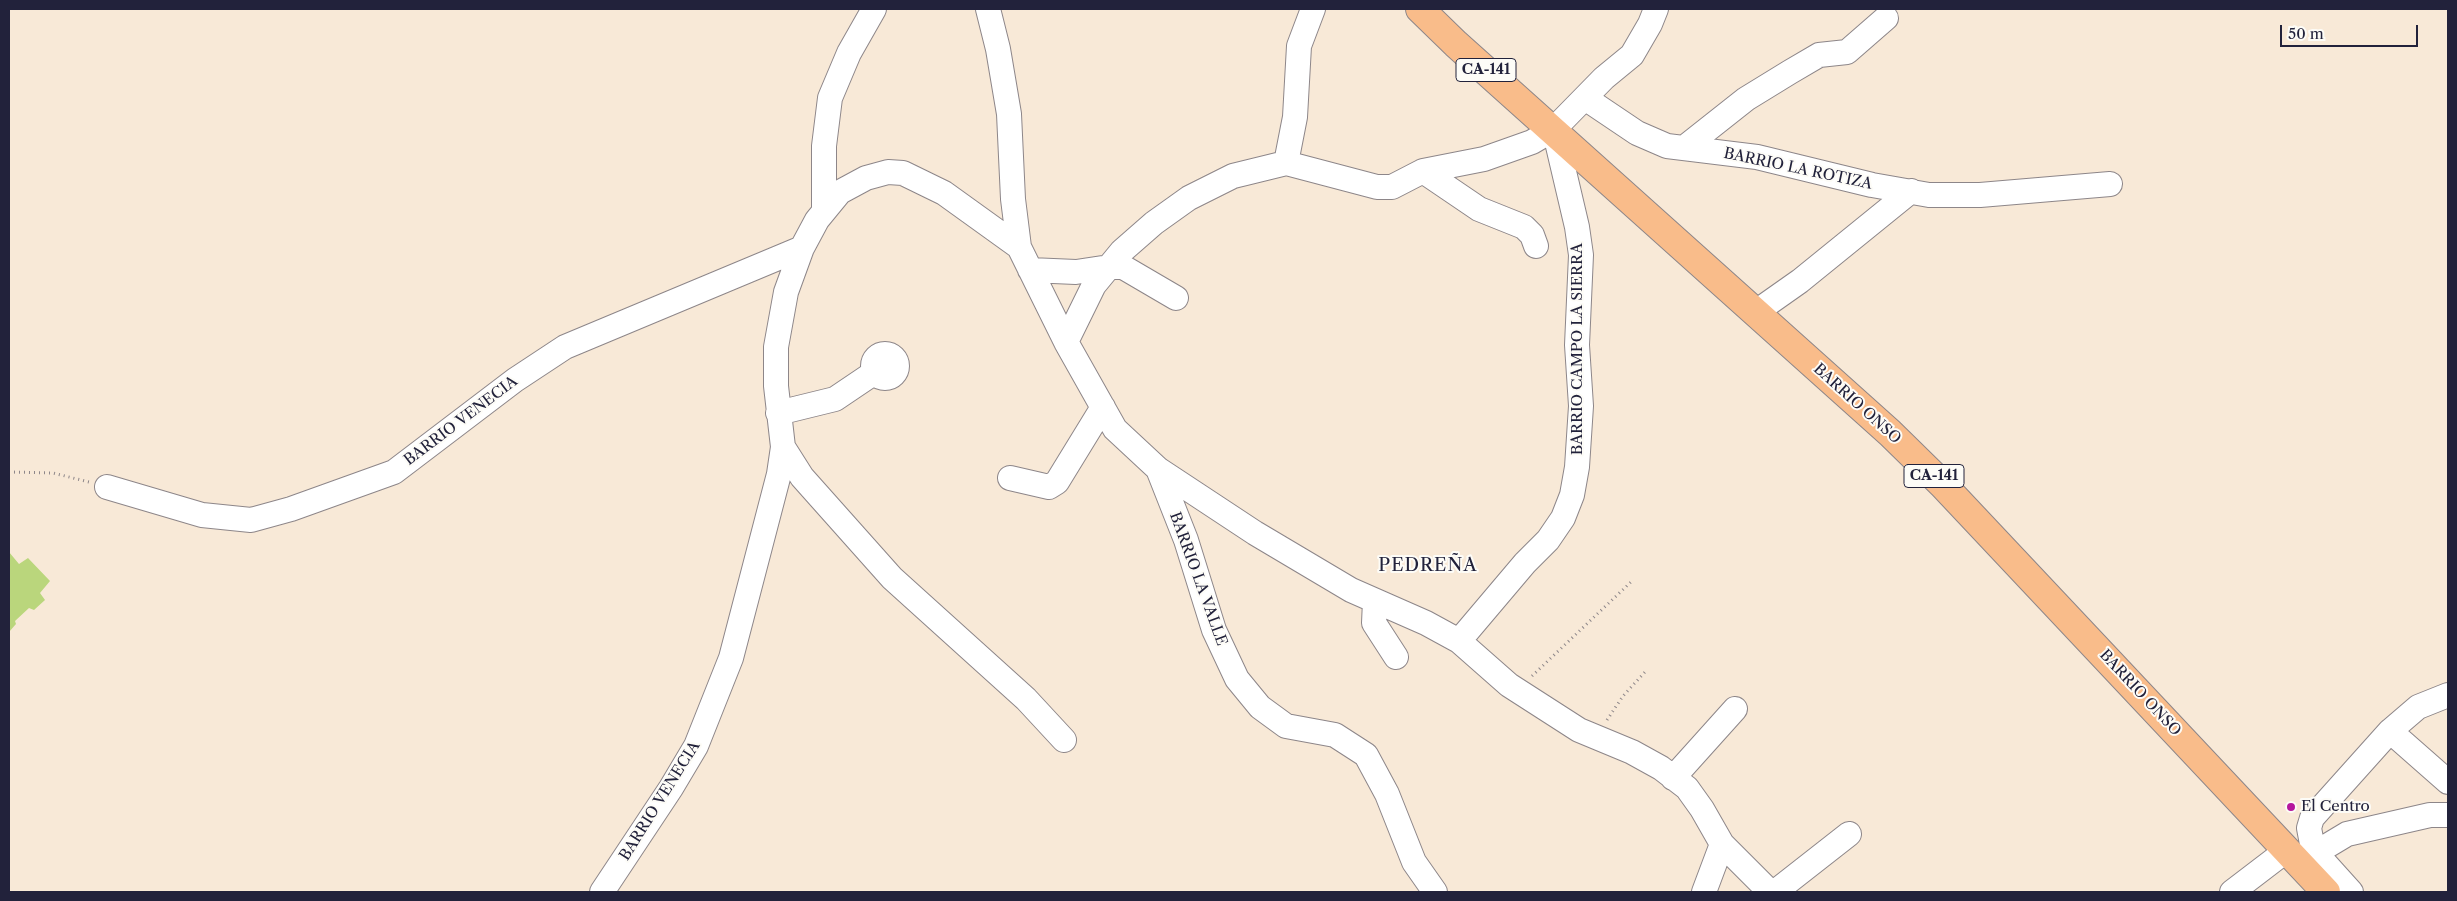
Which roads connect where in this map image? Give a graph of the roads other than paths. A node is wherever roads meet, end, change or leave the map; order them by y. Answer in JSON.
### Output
{"nodes":[{"id":1,"x":874,"y":9,"type":"edge"},
{"id":2,"x":988,"y":9,"type":"edge"},
{"id":3,"x":1313,"y":9,"type":"edge"},
{"id":4,"x":1420,"y":9,"type":"edge"},
{"id":5,"x":1656,"y":9,"type":"edge"},
{"id":6,"x":1886,"y":18,"type":"dead end"},
{"id":7,"x":1585,"y":98,"type":"junction"},
{"id":8,"x":1554,"y":129,"type":"junction"},
{"id":9,"x":1684,"y":148,"type":"junction"},
{"id":10,"x":1286,"y":163,"type":"junction"},
{"id":11,"x":1423,"y":171,"type":"junction"},
{"id":12,"x":2110,"y":184,"type":"dead end"},
{"id":13,"x":1911,"y":192,"type":"junction"},
{"id":14,"x":824,"y":210,"type":"junction"},
{"id":15,"x":1536,"y":246,"type":"dead end"},
{"id":16,"x":1019,"y":247,"type":"junction"},
{"id":17,"x":802,"y":248,"type":"junction"},
{"id":18,"x":1109,"y":266,"type":"junction"},
{"id":19,"x":1030,"y":270,"type":"junction"},
{"id":20,"x":1176,"y":298,"type":"dead end"},
{"id":21,"x":1756,"y":312,"type":"junction"},
{"id":22,"x":1066,"y":342,"type":"junction"},
{"id":23,"x":875,"y":372,"type":"dead end"},
{"id":24,"x":1103,"y":408,"type":"junction"},
{"id":25,"x":778,"y":413,"type":"junction"},
{"id":26,"x":783,"y":447,"type":"junction"},
{"id":27,"x":1158,"y":469,"type":"junction"},
{"id":28,"x":1010,"y":478,"type":"dead end"},
{"id":29,"x":107,"y":487,"type":"road end"},
{"id":30,"x":1375,"y":601,"type":"junction"},
{"id":31,"x":1459,"y":641,"type":"junction"},
{"id":32,"x":1396,"y":657,"type":"dead end"},
{"id":33,"x":2448,"y":695,"type":"edge"},
{"id":34,"x":1735,"y":709,"type":"dead end"},
{"id":35,"x":2390,"y":731,"type":"junction"},
{"id":36,"x":1064,"y":740,"type":"dead end"},
{"id":37,"x":1673,"y":778,"type":"junction"},
{"id":38,"x":2448,"y":782,"type":"edge"},
{"id":39,"x":2448,"y":815,"type":"edge"},
{"id":40,"x":1849,"y":834,"type":"dead end"},
{"id":41,"x":1722,"y":844,"type":"junction"},
{"id":42,"x":2287,"y":850,"type":"junction"},
{"id":43,"x":2317,"y":852,"type":"junction"},
{"id":44,"x":602,"y":892,"type":"edge"},
{"id":45,"x":1435,"y":892,"type":"edge"},
{"id":46,"x":1704,"y":892,"type":"edge"},
{"id":47,"x":1770,"y":892,"type":"edge"},
{"id":48,"x":1776,"y":892,"type":"edge"},
{"id":49,"x":2232,"y":892,"type":"edge"},
{"id":50,"x":2326,"y":892,"type":"edge"},
{"id":51,"x":2350,"y":892,"type":"edge"}],
"edges":[{"from":1,"to":14,"type":"street"},
{"from":2,"to":16,"type":"street"},
{"from":3,"to":10,"type":"street"},
{"from":4,"to":8,"type":"main road","name":"BARRIO ONSO","number":"CA-141"},
{"from":5,"to":7,"type":"street"},
{"from":6,"to":9,"type":"street"},
{"from":7,"to":8,"type":"street"},
{"from":7,"to":9,"type":"street","name":"BARRIO LA ROTIZA"},
{"from":8,"to":11,"type":"street"},
{"from":8,"to":21,"type":"main road","name":"BARRIO ONSO","number":"CA-141"},
{"from":8,"to":31,"type":"street","name":"BARRIO CAMPO LA SIERRA"},
{"from":9,"to":13,"type":"street","name":"BARRIO LA ROTIZA"},
{"from":10,"to":11,"type":"street"},
{"from":10,"to":18,"type":"street"},
{"from":11,"to":15,"type":"street"},
{"from":12,"to":13,"type":"street","name":"BARRIO LA ROTIZA"},
{"from":13,"to":21,"type":"street"},
{"from":14,"to":16,"type":"street","name":"BARRIO VENECIA"},
{"from":14,"to":17,"type":"street","name":"BARRIO VENECIA"},
{"from":16,"to":19,"type":"street"},
{"from":17,"to":25,"type":"street","name":"BARRIO VENECIA"},
{"from":17,"to":29,"type":"street","name":"BARRIO VENECIA"},
{"from":18,"to":19,"type":"street"},
{"from":18,"to":20,"type":"street"},
{"from":18,"to":22,"type":"street"},
{"from":19,"to":22,"type":"street"},
{"from":21,"to":42,"type":"main road","name":"BARRIO ONSO","number":"CA-141"},
{"from":22,"to":24,"type":"street"},
{"from":23,"to":25,"type":"street"},
{"from":24,"to":27,"type":"street"},
{"from":24,"to":28,"type":"street"},
{"from":25,"to":26,"type":"street","name":"BARRIO VENECIA"},
{"from":26,"to":36,"type":"street","name":"BARRIO VENECIA"},
{"from":26,"to":44,"type":"street","name":"BARRIO VENECIA"},
{"from":27,"to":30,"type":"street"},
{"from":27,"to":45,"type":"street","name":"BARRIO LA VALLE"},
{"from":30,"to":31,"type":"street"},
{"from":30,"to":32,"type":"street"},
{"from":31,"to":37,"type":"street"},
{"from":33,"to":35,"type":"street"},
{"from":34,"to":37,"type":"street"},
{"from":35,"to":38,"type":"street"},
{"from":35,"to":43,"type":"street"},
{"from":37,"to":41,"type":"street"},
{"from":39,"to":43,"type":"street"},
{"from":40,"to":48,"type":"street"},
{"from":41,"to":46,"type":"street"},
{"from":41,"to":47,"type":"street"},
{"from":42,"to":49,"type":"street"},
{"from":42,"to":50,"type":"main road","number":"CA-141"},
{"from":43,"to":51,"type":"street"}]}
